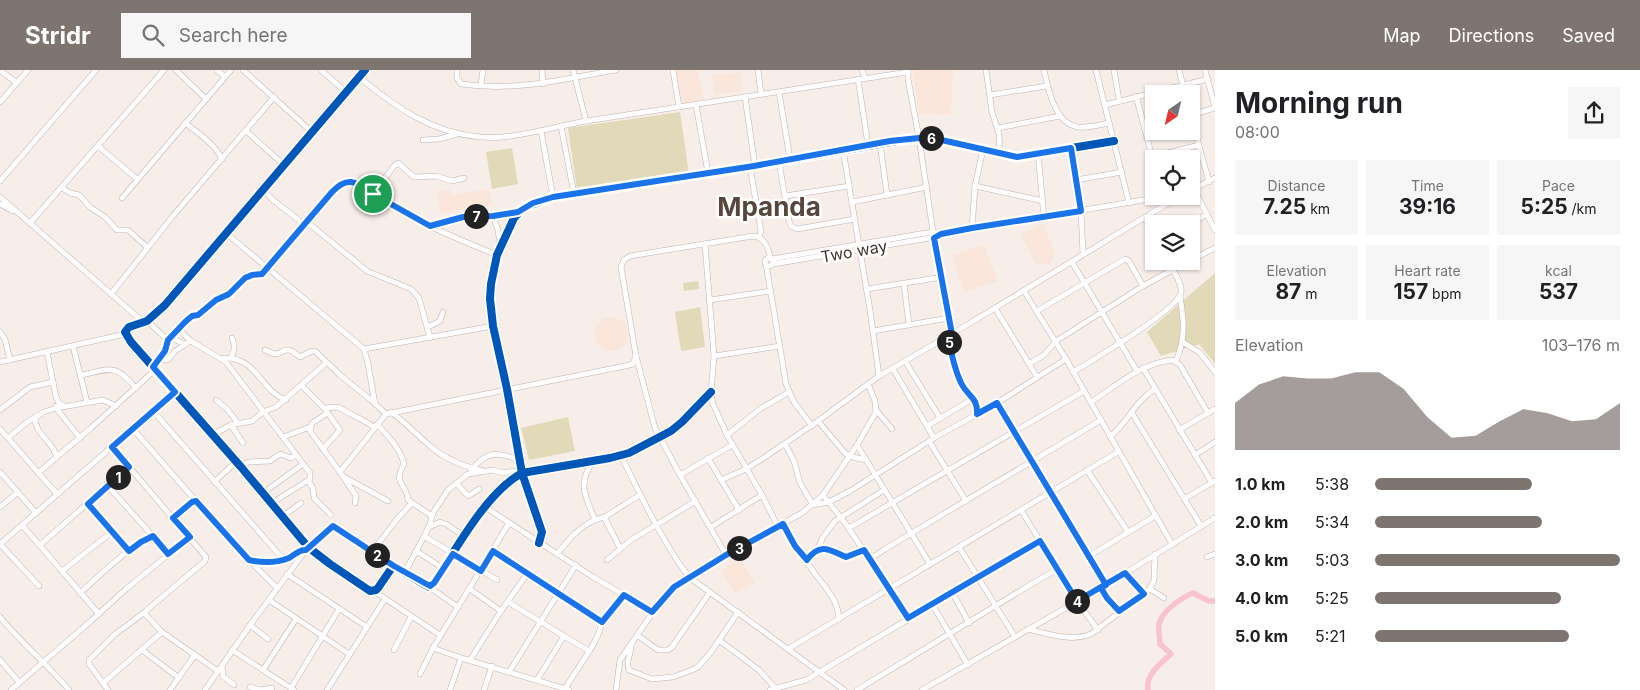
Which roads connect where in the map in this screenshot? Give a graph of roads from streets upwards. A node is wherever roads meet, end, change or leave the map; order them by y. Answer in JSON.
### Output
{"nodes":[{"id":1,"x":0,"y":70,"type":"edge"},
{"id":2,"x":28,"y":70,"type":"edge"},
{"id":3,"x":96,"y":70,"type":"edge"},
{"id":4,"x":164,"y":70,"type":"edge"},
{"id":5,"x":176,"y":70,"type":"edge"},
{"id":6,"x":216,"y":70,"type":"edge"},
{"id":7,"x":231,"y":70,"type":"edge"},
{"id":8,"x":243,"y":70,"type":"edge"},
{"id":9,"x":321,"y":70,"type":"edge"},
{"id":10,"x":365,"y":70,"type":"edge"},
{"id":11,"x":457,"y":70,"type":"edge"},
{"id":12,"x":483,"y":70,"type":"edge"},
{"id":13,"x":542,"y":70,"type":"edge"},
{"id":14,"x":573,"y":70,"type":"edge"},
{"id":15,"x":616,"y":70,"type":"edge"},
{"id":16,"x":673,"y":70,"type":"edge"},
{"id":17,"x":758,"y":70,"type":"edge"},
{"id":18,"x":862,"y":70,"type":"edge"},
{"id":19,"x":986,"y":70,"type":"edge"},
{"id":20,"x":1044,"y":70,"type":"edge"},
{"id":21,"x":1096,"y":70,"type":"edge"},
{"id":22,"x":1114,"y":70,"type":"edge"},
{"id":23,"x":1179,"y":70,"type":"edge"},
{"id":24,"x":1205,"y":70,"type":"edge"},
{"id":25,"x":908,"y":71,"type":"edge"},
{"id":26,"x":225,"y":77,"type":"junction"},
{"id":27,"x":359,"y":77,"type":"junction"},
{"id":28,"x":576,"y":77,"type":"junction"},
{"id":29,"x":865,"y":78,"type":"junction"},
{"id":30,"x":1208,"y":79,"type":"junction"},
{"id":31,"x":858,"y":80,"type":"junction"},
{"id":32,"x":17,"y":83,"type":"junction"},
{"id":33,"x":543,"y":84,"type":"junction"},
{"id":34,"x":481,"y":85,"type":"junction"},
{"id":35,"x":1183,"y":85,"type":"joint"},
{"id":36,"x":1047,"y":86,"type":"junction"},
{"id":37,"x":346,"y":92,"type":"junction"},
{"id":38,"x":778,"y":92,"type":"junction"},
{"id":39,"x":761,"y":94,"type":"junction"},
{"id":40,"x":1145,"y":94,"type":"edge"},
{"id":41,"x":990,"y":95,"type":"junction"},
{"id":42,"x":1136,"y":96,"type":"junction"},
{"id":43,"x":274,"y":97,"type":"junction"},
{"id":44,"x":745,"y":97,"type":"junction"},
{"id":45,"x":206,"y":98,"type":"junction"},
{"id":46,"x":1119,"y":100,"type":"junction"},
{"id":47,"x":0,"y":102,"type":"edge"},
{"id":48,"x":696,"y":105,"type":"junction"},
{"id":49,"x":1105,"y":105,"type":"junction"},
{"id":50,"x":679,"y":107,"type":"junction"},
{"id":51,"x":1215,"y":108,"type":"edge"},
{"id":52,"x":1200,"y":113,"type":"edge"},
{"id":53,"x":1060,"y":116,"type":"junction"},
{"id":54,"x":586,"y":121,"type":"junction"},
{"id":55,"x":185,"y":123,"type":"junction"},
{"id":56,"x":1109,"y":123,"type":"junction"},
{"id":57,"x":561,"y":126,"type":"junction"},
{"id":58,"x":998,"y":128,"type":"junction"},
{"id":59,"x":1144,"y":128,"type":"joint"},
{"id":60,"x":246,"y":131,"type":"junction"},
{"id":61,"x":542,"y":131,"type":"junction"},
{"id":62,"x":312,"y":132,"type":"junction"},
{"id":63,"x":457,"y":134,"type":"junction"},
{"id":64,"x":919,"y":138,"type":"junction"},
{"id":65,"x":423,"y":140,"type":"dead end"},
{"id":66,"x":1198,"y":140,"type":"edge"},
{"id":67,"x":1114,"y":142,"type":"junction"},
{"id":68,"x":880,"y":143,"type":"junction"},
{"id":69,"x":868,"y":145,"type":"junction"},
{"id":70,"x":1200,"y":145,"type":"junction"},
{"id":71,"x":98,"y":146,"type":"junction"},
{"id":72,"x":1071,"y":148,"type":"junction"},
{"id":73,"x":983,"y":149,"type":"junction"},
{"id":74,"x":843,"y":150,"type":"junction"},
{"id":75,"x":1150,"y":150,"type":"edge"},
{"id":76,"x":1180,"y":150,"type":"edge"},
{"id":77,"x":1000,"y":154,"type":"junction"},
{"id":78,"x":1038,"y":154,"type":"junction"},
{"id":79,"x":222,"y":156,"type":"junction"},
{"id":80,"x":1024,"y":157,"type":"junction"},
{"id":81,"x":790,"y":159,"type":"junction"},
{"id":82,"x":779,"y":162,"type":"junction"},
{"id":83,"x":284,"y":165,"type":"junction"},
{"id":84,"x":1038,"y":165,"type":"junction"},
{"id":85,"x":752,"y":166,"type":"junction"},
{"id":86,"x":708,"y":172,"type":"junction"},
{"id":87,"x":1122,"y":172,"type":"junction"},
{"id":88,"x":464,"y":178,"type":"dead end"},
{"id":89,"x":1215,"y":178,"type":"edge"},
{"id":90,"x":137,"y":179,"type":"junction"},
{"id":91,"x":1076,"y":180,"type":"junction"},
{"id":92,"x":0,"y":181,"type":"edge"},
{"id":93,"x":1209,"y":182,"type":"junction"},
{"id":94,"x":850,"y":186,"type":"junction"},
{"id":95,"x":975,"y":186,"type":"junction"},
{"id":96,"x":1200,"y":186,"type":"edge"},
{"id":97,"x":927,"y":187,"type":"junction"},
{"id":98,"x":62,"y":188,"type":"junction"},
{"id":99,"x":263,"y":190,"type":"junction"},
{"id":100,"x":373,"y":194,"type":"junction"},
{"id":101,"x":574,"y":194,"type":"junction"},
{"id":102,"x":887,"y":195,"type":"junction"},
{"id":103,"x":786,"y":196,"type":"junction"},
{"id":104,"x":0,"y":197,"type":"edge"},
{"id":105,"x":553,"y":197,"type":"junction"},
{"id":106,"x":122,"y":198,"type":"dead end"},
{"id":107,"x":1145,"y":200,"type":"edge"},
{"id":108,"x":1043,"y":201,"type":"junction"},
{"id":109,"x":852,"y":202,"type":"junction"},
{"id":110,"x":1200,"y":202,"type":"edge"},
{"id":111,"x":1129,"y":203,"type":"junction"},
{"id":112,"x":0,"y":204,"type":"edge"},
{"id":113,"x":1166,"y":205,"type":"edge"},
{"id":114,"x":1081,"y":211,"type":"junction"},
{"id":115,"x":518,"y":212,"type":"junction"},
{"id":116,"x":1207,"y":214,"type":"junction"},
{"id":117,"x":1151,"y":215,"type":"edge"},
{"id":118,"x":493,"y":216,"type":"junction"},
{"id":119,"x":23,"y":217,"type":"junction"},
{"id":120,"x":1044,"y":217,"type":"junction"},
{"id":121,"x":1200,"y":218,"type":"edge"},
{"id":122,"x":855,"y":219,"type":"junction"},
{"id":123,"x":1145,"y":219,"type":"edge"},
{"id":124,"x":30,"y":223,"type":"junction"},
{"id":125,"x":306,"y":224,"type":"junction"},
{"id":126,"x":430,"y":226,"type":"junction"},
{"id":127,"x":972,"y":228,"type":"junction"},
{"id":128,"x":1215,"y":230,"type":"edge"},
{"id":129,"x":226,"y":233,"type":"junction"},
{"id":130,"x":934,"y":235,"type":"junction"},
{"id":131,"x":759,"y":237,"type":"junction"},
{"id":132,"x":706,"y":244,"type":"junction"},
{"id":133,"x":766,"y":244,"type":"junction"},
{"id":134,"x":500,"y":246,"type":"junction"},
{"id":135,"x":860,"y":247,"type":"junction"},
{"id":136,"x":148,"y":248,"type":"junction"},
{"id":137,"x":1215,"y":248,"type":"edge"},
{"id":138,"x":1084,"y":254,"type":"dead end"},
{"id":139,"x":497,"y":255,"type":"junction"},
{"id":140,"x":1200,"y":256,"type":"edge"},
{"id":141,"x":770,"y":261,"type":"junction"},
{"id":142,"x":1072,"y":262,"type":"junction"},
{"id":143,"x":268,"y":269,"type":"junction"},
{"id":144,"x":1172,"y":270,"type":"joint"},
{"id":145,"x":943,"y":277,"type":"junction"},
{"id":146,"x":1085,"y":282,"type":"junction"},
{"id":147,"x":904,"y":284,"type":"junction"},
{"id":148,"x":1143,"y":286,"type":"junction"},
{"id":149,"x":866,"y":289,"type":"junction"},
{"id":150,"x":771,"y":291,"type":"junction"},
{"id":151,"x":1024,"y":291,"type":"junction"},
{"id":152,"x":112,"y":294,"type":"junction"},
{"id":153,"x":1180,"y":296,"type":"junction"},
{"id":154,"x":710,"y":300,"type":"junction"},
{"id":155,"x":995,"y":308,"type":"junction"},
{"id":156,"x":1037,"y":311,"type":"junction"},
{"id":157,"x":443,"y":312,"type":"dead end"},
{"id":158,"x":1102,"y":312,"type":"junction"},
{"id":159,"x":949,"y":318,"type":"junction"},
{"id":160,"x":144,"y":321,"type":"junction"},
{"id":161,"x":909,"y":325,"type":"junction"},
{"id":162,"x":493,"y":326,"type":"junction"},
{"id":163,"x":428,"y":327,"type":"junction"},
{"id":164,"x":178,"y":329,"type":"junction"},
{"id":165,"x":873,"y":331,"type":"junction"},
{"id":166,"x":0,"y":332,"type":"edge"},
{"id":167,"x":125,"y":334,"type":"junction"},
{"id":168,"x":950,"y":335,"type":"junction"},
{"id":169,"x":232,"y":338,"type":"dead end"},
{"id":170,"x":430,"y":338,"type":"junction"},
{"id":171,"x":170,"y":339,"type":"junction"},
{"id":172,"x":191,"y":341,"type":"junction"},
{"id":173,"x":1056,"y":341,"type":"junction"},
{"id":174,"x":1120,"y":342,"type":"junction"},
{"id":175,"x":1183,"y":342,"type":"junction"},
{"id":176,"x":185,"y":344,"type":"junction"},
{"id":177,"x":74,"y":346,"type":"junction"},
{"id":178,"x":780,"y":346,"type":"junction"},
{"id":179,"x":364,"y":349,"type":"junction"},
{"id":180,"x":265,"y":350,"type":"dead end"},
{"id":181,"x":47,"y":352,"type":"junction"},
{"id":182,"x":636,"y":356,"type":"junction"},
{"id":183,"x":714,"y":356,"type":"junction"},
{"id":184,"x":222,"y":358,"type":"junction"},
{"id":185,"x":231,"y":358,"type":"junction"},
{"id":186,"x":1066,"y":359,"type":"junction"},
{"id":187,"x":10,"y":360,"type":"junction"},
{"id":188,"x":159,"y":360,"type":"junction"},
{"id":189,"x":905,"y":361,"type":"junction"},
{"id":190,"x":1176,"y":361,"type":"junction"},
{"id":191,"x":0,"y":362,"type":"edge"},
{"id":192,"x":326,"y":363,"type":"junction"},
{"id":193,"x":1029,"y":364,"type":"junction"},
{"id":194,"x":630,"y":365,"type":"junction"},
{"id":195,"x":154,"y":368,"type":"junction"},
{"id":196,"x":639,"y":368,"type":"junction"},
{"id":197,"x":1143,"y":368,"type":"junction"},
{"id":198,"x":893,"y":369,"type":"junction"},
{"id":199,"x":1137,"y":371,"type":"junction"},
{"id":200,"x":1073,"y":372,"type":"junction"},
{"id":201,"x":1215,"y":372,"type":"edge"},
{"id":202,"x":81,"y":374,"type":"junction"},
{"id":203,"x":879,"y":376,"type":"junction"},
{"id":204,"x":1038,"y":377,"type":"junction"},
{"id":205,"x":53,"y":382,"type":"junction"},
{"id":206,"x":868,"y":384,"type":"junction"},
{"id":207,"x":301,"y":385,"type":"junction"},
{"id":208,"x":136,"y":388,"type":"junction"},
{"id":209,"x":507,"y":389,"type":"junction"},
{"id":210,"x":1155,"y":389,"type":"junction"},
{"id":211,"x":1084,"y":391,"type":"junction"},
{"id":212,"x":175,"y":392,"type":"junction"},
{"id":213,"x":711,"y":392,"type":"junction"},
{"id":214,"x":789,"y":392,"type":"junction"},
{"id":215,"x":974,"y":398,"type":"junction"},
{"id":216,"x":57,"y":400,"type":"junction"},
{"id":217,"x":85,"y":400,"type":"junction"},
{"id":218,"x":216,"y":400,"type":"dead end"},
{"id":219,"x":286,"y":400,"type":"junction"},
{"id":220,"x":704,"y":400,"type":"junction"},
{"id":221,"x":1091,"y":402,"type":"junction"},
{"id":222,"x":997,"y":403,"type":"junction"},
{"id":223,"x":713,"y":404,"type":"junction"},
{"id":224,"x":376,"y":405,"type":"junction"},
{"id":225,"x":65,"y":406,"type":"junction"},
{"id":226,"x":116,"y":406,"type":"junction"},
{"id":227,"x":56,"y":408,"type":"junction"},
{"id":228,"x":876,"y":409,"type":"junction"},
{"id":229,"x":1215,"y":409,"type":"edge"},
{"id":230,"x":0,"y":410,"type":"edge"},
{"id":231,"x":326,"y":410,"type":"junction"},
{"id":232,"x":153,"y":411,"type":"junction"},
{"id":233,"x":263,"y":412,"type":"junction"},
{"id":234,"x":1132,"y":412,"type":"junction"},
{"id":235,"x":1208,"y":412,"type":"junction"},
{"id":236,"x":388,"y":413,"type":"junction"},
{"id":237,"x":977,"y":414,"type":"junction"},
{"id":238,"x":34,"y":417,"type":"junction"},
{"id":239,"x":940,"y":418,"type":"junction"},
{"id":240,"x":1102,"y":420,"type":"junction"},
{"id":241,"x":27,"y":422,"type":"junction"},
{"id":242,"x":818,"y":422,"type":"junction"},
{"id":243,"x":238,"y":423,"type":"junction"},
{"id":244,"x":231,"y":425,"type":"junction"},
{"id":245,"x":376,"y":426,"type":"junction"},
{"id":246,"x":812,"y":426,"type":"junction"},
{"id":247,"x":927,"y":426,"type":"junction"},
{"id":248,"x":37,"y":427,"type":"junction"},
{"id":249,"x":310,"y":427,"type":"junction"},
{"id":250,"x":0,"y":429,"type":"edge"},
{"id":251,"x":133,"y":429,"type":"junction"},
{"id":252,"x":892,"y":429,"type":"dead end"},
{"id":253,"x":1179,"y":430,"type":"junction"},
{"id":254,"x":1014,"y":432,"type":"junction"},
{"id":255,"x":212,"y":434,"type":"junction"},
{"id":256,"x":727,"y":435,"type":"junction"},
{"id":257,"x":284,"y":437,"type":"junction"},
{"id":258,"x":1110,"y":437,"type":"junction"},
{"id":259,"x":8,"y":438,"type":"junction"},
{"id":260,"x":80,"y":438,"type":"junction"},
{"id":261,"x":660,"y":438,"type":"junction"},
{"id":262,"x":932,"y":440,"type":"junction"},
{"id":263,"x":1215,"y":442,"type":"edge"},
{"id":264,"x":243,"y":443,"type":"dead end"},
{"id":265,"x":785,"y":444,"type":"junction"},
{"id":266,"x":732,"y":445,"type":"junction"},
{"id":267,"x":857,"y":445,"type":"junction"},
{"id":268,"x":112,"y":447,"type":"junction"},
{"id":269,"x":54,"y":449,"type":"junction"},
{"id":270,"x":323,"y":449,"type":"junction"},
{"id":271,"x":64,"y":451,"type":"junction"},
{"id":272,"x":1118,"y":452,"type":"junction"},
{"id":273,"x":1195,"y":454,"type":"junction"},
{"id":274,"x":296,"y":455,"type":"junction"},
{"id":275,"x":622,"y":456,"type":"junction"},
{"id":276,"x":850,"y":456,"type":"junction"},
{"id":277,"x":57,"y":457,"type":"junction"},
{"id":278,"x":708,"y":458,"type":"junction"},
{"id":279,"x":520,"y":460,"type":"junction"},
{"id":280,"x":865,"y":460,"type":"junction"},
{"id":281,"x":593,"y":461,"type":"junction"},
{"id":282,"x":1032,"y":461,"type":"junction"},
{"id":283,"x":236,"y":462,"type":"junction"},
{"id":284,"x":303,"y":464,"type":"junction"},
{"id":285,"x":129,"y":467,"type":"junction"},
{"id":286,"x":241,"y":467,"type":"junction"},
{"id":287,"x":472,"y":468,"type":"junction"},
{"id":288,"x":746,"y":469,"type":"junction"},
{"id":289,"x":1087,"y":470,"type":"junction"},
{"id":290,"x":0,"y":472,"type":"edge"},
{"id":291,"x":485,"y":472,"type":"junction"},
{"id":292,"x":947,"y":472,"type":"junction"},
{"id":293,"x":38,"y":473,"type":"junction"},
{"id":294,"x":342,"y":474,"type":"junction"},
{"id":295,"x":469,"y":474,"type":"junction"},
{"id":296,"x":521,"y":474,"type":"junction"},
{"id":297,"x":680,"y":475,"type":"junction"},
{"id":298,"x":875,"y":475,"type":"junction"},
{"id":299,"x":721,"y":480,"type":"junction"},
{"id":300,"x":308,"y":481,"type":"junction"},
{"id":301,"x":214,"y":482,"type":"junction"},
{"id":302,"x":1213,"y":482,"type":"edge"},
{"id":303,"x":456,"y":483,"type":"junction"},
{"id":304,"x":108,"y":486,"type":"junction"},
{"id":305,"x":479,"y":489,"type":"dead end"},
{"id":306,"x":884,"y":490,"type":"junction"},
{"id":307,"x":1050,"y":491,"type":"junction"},
{"id":308,"x":18,"y":492,"type":"junction"},
{"id":309,"x":263,"y":492,"type":"junction"},
{"id":310,"x":58,"y":494,"type":"junction"},
{"id":311,"x":762,"y":495,"type":"junction"},
{"id":312,"x":823,"y":495,"type":"junction"},
{"id":313,"x":640,"y":496,"type":"junction"},
{"id":314,"x":1184,"y":499,"type":"junction"},
{"id":315,"x":196,"y":501,"type":"junction"},
{"id":316,"x":388,"y":501,"type":"dead end"},
{"id":317,"x":696,"y":501,"type":"junction"},
{"id":318,"x":966,"y":501,"type":"junction"},
{"id":319,"x":829,"y":502,"type":"junction"},
{"id":320,"x":272,"y":503,"type":"junction"},
{"id":321,"x":300,"y":503,"type":"dead end"},
{"id":322,"x":355,"y":503,"type":"dead end"},
{"id":323,"x":412,"y":503,"type":"junction"},
{"id":324,"x":88,"y":504,"type":"junction"},
{"id":325,"x":893,"y":504,"type":"junction"},
{"id":326,"x":813,"y":505,"type":"junction"},
{"id":327,"x":0,"y":507,"type":"edge"},
{"id":328,"x":485,"y":507,"type":"junction"},
{"id":329,"x":738,"y":510,"type":"junction"},
{"id":330,"x":1021,"y":510,"type":"junction"},
{"id":331,"x":36,"y":513,"type":"junction"},
{"id":332,"x":330,"y":515,"type":"dead end"},
{"id":333,"x":283,"y":516,"type":"junction"},
{"id":334,"x":432,"y":516,"type":"junction"},
{"id":335,"x":840,"y":516,"type":"junction"},
{"id":336,"x":1155,"y":516,"type":"junction"},
{"id":337,"x":604,"y":517,"type":"junction"},
{"id":338,"x":173,"y":518,"type":"junction"},
{"id":339,"x":1215,"y":518,"type":"edge"},
{"id":340,"x":595,"y":520,"type":"junction"},
{"id":341,"x":509,"y":523,"type":"junction"},
{"id":342,"x":22,"y":525,"type":"junction"},
{"id":343,"x":656,"y":525,"type":"junction"},
{"id":344,"x":781,"y":525,"type":"junction"},
{"id":345,"x":1201,"y":526,"type":"junction"},
{"id":346,"x":429,"y":527,"type":"junction"},
{"id":347,"x":710,"y":527,"type":"junction"},
{"id":348,"x":849,"y":528,"type":"junction"},
{"id":349,"x":112,"y":532,"type":"junction"},
{"id":350,"x":1128,"y":532,"type":"junction"},
{"id":351,"x":911,"y":534,"type":"junction"},
{"id":352,"x":153,"y":536,"type":"junction"},
{"id":353,"x":424,"y":536,"type":"junction"},
{"id":354,"x":464,"y":536,"type":"junction"},
{"id":355,"x":190,"y":537,"type":"junction"},
{"id":356,"x":1040,"y":541,"type":"junction"},
{"id":357,"x":539,"y":543,"type":"junction"},
{"id":358,"x":0,"y":544,"type":"edge"},
{"id":359,"x":1172,"y":544,"type":"junction"},
{"id":360,"x":40,"y":545,"type":"junction"},
{"id":361,"x":959,"y":547,"type":"junction"},
{"id":362,"x":307,"y":548,"type":"junction"},
{"id":363,"x":620,"y":548,"type":"junction"},
{"id":364,"x":864,"y":550,"type":"junction"},
{"id":365,"x":129,"y":551,"type":"junction"},
{"id":366,"x":416,"y":551,"type":"junction"},
{"id":367,"x":493,"y":551,"type":"junction"},
{"id":368,"x":815,"y":551,"type":"junction"},
{"id":369,"x":372,"y":552,"type":"junction"},
{"id":370,"x":168,"y":554,"type":"junction"},
{"id":371,"x":453,"y":554,"type":"junction"},
{"id":372,"x":557,"y":554,"type":"junction"},
{"id":373,"x":1155,"y":554,"type":"junction"},
{"id":374,"x":1215,"y":554,"type":"edge"},
{"id":375,"x":726,"y":555,"type":"junction"},
{"id":376,"x":1089,"y":556,"type":"junction"},
{"id":377,"x":1207,"y":557,"type":"dead end"},
{"id":378,"x":283,"y":559,"type":"junction"},
{"id":379,"x":870,"y":559,"type":"junction"},
{"id":380,"x":249,"y":560,"type":"junction"},
{"id":381,"x":607,"y":560,"type":"dead end"},
{"id":382,"x":807,"y":560,"type":"junction"},
{"id":383,"x":930,"y":564,"type":"junction"},
{"id":384,"x":438,"y":565,"type":"dead end"},
{"id":385,"x":576,"y":565,"type":"junction"},
{"id":386,"x":394,"y":566,"type":"junction"},
{"id":387,"x":1058,"y":570,"type":"junction"},
{"id":388,"x":62,"y":571,"type":"junction"},
{"id":389,"x":481,"y":571,"type":"junction"},
{"id":390,"x":405,"y":572,"type":"junction"},
{"id":391,"x":1125,"y":573,"type":"junction"},
{"id":392,"x":287,"y":574,"type":"junction"},
{"id":393,"x":528,"y":574,"type":"junction"},
{"id":394,"x":689,"y":577,"type":"junction"},
{"id":395,"x":978,"y":577,"type":"junction"},
{"id":396,"x":497,"y":580,"type":"dead end"},
{"id":397,"x":39,"y":586,"type":"dead end"},
{"id":398,"x":430,"y":586,"type":"junction"},
{"id":399,"x":1104,"y":586,"type":"junction"},
{"id":400,"x":277,"y":588,"type":"junction"},
{"id":401,"x":889,"y":588,"type":"junction"},
{"id":402,"x":1150,"y":589,"type":"junction"},
{"id":403,"x":470,"y":590,"type":"junction"},
{"id":404,"x":374,"y":591,"type":"junction"},
{"id":405,"x":710,"y":592,"type":"junction"},
{"id":406,"x":952,"y":592,"type":"junction"},
{"id":407,"x":80,"y":593,"type":"junction"},
{"id":408,"x":557,"y":594,"type":"junction"},
{"id":409,"x":1144,"y":594,"type":"junction"},
{"id":410,"x":624,"y":595,"type":"junction"},
{"id":411,"x":1164,"y":598,"type":"dead end"},
{"id":412,"x":385,"y":599,"type":"junction"},
{"id":413,"x":269,"y":600,"type":"junction"},
{"id":414,"x":1077,"y":601,"type":"junction"},
{"id":415,"x":508,"y":602,"type":"junction"},
{"id":416,"x":932,"y":604,"type":"junction"},
{"id":417,"x":996,"y":606,"type":"junction"},
{"id":418,"x":458,"y":607,"type":"junction"},
{"id":419,"x":339,"y":609,"type":"junction"},
{"id":420,"x":501,"y":611,"type":"junction"},
{"id":421,"x":1119,"y":611,"type":"junction"},
{"id":422,"x":145,"y":612,"type":"junction"},
{"id":423,"x":652,"y":612,"type":"junction"},
{"id":424,"x":738,"y":612,"type":"junction"},
{"id":425,"x":99,"y":614,"type":"junction"},
{"id":426,"x":0,"y":617,"type":"edge"},
{"id":427,"x":411,"y":617,"type":"junction"},
{"id":428,"x":908,"y":618,"type":"junction"},
{"id":429,"x":296,"y":619,"type":"junction"},
{"id":430,"x":839,"y":619,"type":"junction"},
{"id":431,"x":540,"y":621,"type":"junction"},
{"id":432,"x":602,"y":622,"type":"junction"},
{"id":433,"x":969,"y":622,"type":"junction"},
{"id":434,"x":250,"y":625,"type":"junction"},
{"id":435,"x":367,"y":627,"type":"junction"},
{"id":436,"x":1028,"y":630,"type":"junction"},
{"id":437,"x":1098,"y":630,"type":"junction"},
{"id":438,"x":162,"y":632,"type":"junction"},
{"id":439,"x":637,"y":634,"type":"junction"},
{"id":440,"x":951,"y":634,"type":"junction"},
{"id":441,"x":440,"y":635,"type":"junction"},
{"id":442,"x":322,"y":636,"type":"junction"},
{"id":443,"x":564,"y":636,"type":"junction"},
{"id":444,"x":1015,"y":637,"type":"junction"},
{"id":445,"x":268,"y":639,"type":"dead end"},
{"id":446,"x":719,"y":640,"type":"junction"},
{"id":447,"x":631,"y":643,"type":"junction"},
{"id":448,"x":434,"y":646,"type":"junction"},
{"id":449,"x":788,"y":649,"type":"junction"},
{"id":450,"x":142,"y":650,"type":"junction"},
{"id":451,"x":232,"y":650,"type":"junction"},
{"id":452,"x":394,"y":650,"type":"dead end"},
{"id":453,"x":589,"y":651,"type":"junction"},
{"id":454,"x":349,"y":654,"type":"junction"},
{"id":455,"x":194,"y":656,"type":"junction"},
{"id":456,"x":461,"y":658,"type":"junction"},
{"id":457,"x":0,"y":660,"type":"edge"},
{"id":458,"x":470,"y":660,"type":"junction"},
{"id":459,"x":42,"y":662,"type":"junction"},
{"id":460,"x":968,"y":665,"type":"junction"},
{"id":461,"x":222,"y":666,"type":"junction"},
{"id":462,"x":492,"y":666,"type":"junction"},
{"id":463,"x":263,"y":670,"type":"junction"},
{"id":464,"x":218,"y":671,"type":"junction"},
{"id":465,"x":509,"y":672,"type":"junction"},
{"id":466,"x":819,"y":672,"type":"junction"},
{"id":467,"x":420,"y":674,"type":"dead end"},
{"id":468,"x":179,"y":678,"type":"junction"},
{"id":469,"x":278,"y":679,"type":"junction"},
{"id":470,"x":537,"y":680,"type":"junction"},
{"id":471,"x":19,"y":682,"type":"junction"},
{"id":472,"x":103,"y":683,"type":"junction"},
{"id":473,"x":234,"y":685,"type":"dead end"},
{"id":474,"x":250,"y":687,"type":"dead end"},
{"id":475,"x":271,"y":689,"type":"edge"},
{"id":476,"x":292,"y":689,"type":"edge"},
{"id":477,"x":567,"y":689,"type":"edge"},
{"id":478,"x":773,"y":689,"type":"edge"},
{"id":479,"x":11,"y":690,"type":"edge"},
{"id":480,"x":69,"y":690,"type":"edge"},
{"id":481,"x":108,"y":690,"type":"edge"},
{"id":482,"x":170,"y":690,"type":"edge"},
{"id":483,"x":205,"y":690,"type":"edge"},
{"id":484,"x":327,"y":690,"type":"edge"},
{"id":485,"x":450,"y":690,"type":"edge"},
{"id":486,"x":484,"y":690,"type":"edge"},
{"id":487,"x":616,"y":690,"type":"edge"},
{"id":488,"x":844,"y":690,"type":"edge"},
{"id":489,"x":857,"y":690,"type":"edge"},
{"id":490,"x":922,"y":690,"type":"edge"}],
"edges":[{"from":1,"to":32,"type":"street"},
{"from":2,"to":32,"type":"street"},
{"from":3,"to":92,"type":"street"},
{"from":4,"to":71,"type":"street"},
{"from":5,"to":45,"type":"street"},
{"from":6,"to":26,"type":"street"},
{"from":7,"to":26,"type":"street"},
{"from":8,"to":43,"type":"street"},
{"from":9,"to":37,"type":"street"},
{"from":10,"to":27,"type":"street"},
{"from":11,"to":34,"type":"street"},
{"from":12,"to":34,"type":"street"},
{"from":13,"to":33,"type":"street"},
{"from":14,"to":28,"type":"street"},
{"from":15,"to":28,"type":"street"},
{"from":16,"to":50,"type":"street"},
{"from":17,"to":39,"type":"street"},
{"from":18,"to":29,"type":"street"},
{"from":19,"to":41,"type":"street"},
{"from":20,"to":36,"type":"street"},
{"from":21,"to":49,"type":"street"},
{"from":22,"to":46,"type":"street"},
{"from":23,"to":35,"type":"street"},
{"from":24,"to":30,"type":"street"},
{"from":25,"to":29,"type":"street"},
{"from":25,"to":64,"type":"street"},
{"from":26,"to":45,"type":"street"},
{"from":27,"to":37,"type":"street"},
{"from":27,"to":63,"type":"street"},
{"from":28,"to":33,"type":"street"},
{"from":28,"to":54,"type":"street"},
{"from":29,"to":31,"type":"street"},
{"from":30,"to":35,"type":"street"},
{"from":30,"to":51,"type":"street"},
{"from":31,"to":38,"type":"street"},
{"from":31,"to":69,"type":"street"},
{"from":32,"to":47,"type":"street"},
{"from":33,"to":34,"type":"street"},
{"from":36,"to":41,"type":"street"},
{"from":36,"to":53,"type":"street"},
{"from":37,"to":62,"type":"street"},
{"from":38,"to":39,"type":"street"},
{"from":38,"to":81,"type":"street"},
{"from":39,"to":44,"type":"street"},
{"from":40,"to":42,"type":"street"},
{"from":41,"to":58,"type":"street"},
{"from":42,"to":46,"type":"street"},
{"from":42,"to":59,"type":"street"},
{"from":43,"to":60,"type":"street"},
{"from":43,"to":62,"type":"street"},
{"from":44,"to":48,"type":"street"},
{"from":44,"to":85,"type":"street"},
{"from":45,"to":55,"type":"street"},
{"from":46,"to":49,"type":"street"},
{"from":48,"to":50,"type":"street"},
{"from":48,"to":86,"type":"street"},
{"from":49,"to":56,"type":"street"},
{"from":50,"to":54,"type":"street"},
{"from":51,"to":52,"type":"street"},
{"from":53,"to":56,"type":"street"},
{"from":53,"to":58,"type":"street"},
{"from":54,"to":57,"type":"street"},
{"from":55,"to":79,"type":"street"},
{"from":55,"to":90,"type":"street"},
{"from":56,"to":67,"type":"street"},
{"from":57,"to":61,"type":"street"},
{"from":57,"to":101,"type":"street"},
{"from":58,"to":77,"type":"street"},
{"from":59,"to":75,"type":"street"},
{"from":60,"to":79,"type":"street"},
{"from":60,"to":83,"type":"street"},
{"from":61,"to":63,"type":"street"},
{"from":61,"to":105,"type":"street"},
{"from":62,"to":83,"type":"street"},
{"from":63,"to":65,"type":"street"},
{"from":64,"to":68,"type":"street"},
{"from":64,"to":73,"type":"street"},
{"from":64,"to":97,"type":"street"},
{"from":66,"to":70,"type":"street"},
{"from":67,"to":72,"type":"street"},
{"from":67,"to":87,"type":"street"},
{"from":68,"to":69,"type":"street"},
{"from":68,"to":102,"type":"street"},
{"from":69,"to":74,"type":"street"},
{"from":70,"to":76,"type":"street"},
{"from":70,"to":93,"type":"street"},
{"from":71,"to":90,"type":"street"},
{"from":71,"to":98,"type":"street"},
{"from":72,"to":78,"type":"street"},
{"from":72,"to":91,"type":"street"},
{"from":73,"to":77,"type":"street"},
{"from":73,"to":95,"type":"street"},
{"from":74,"to":81,"type":"street"},
{"from":74,"to":94,"type":"street"},
{"from":77,"to":80,"type":"street"},
{"from":78,"to":80,"type":"street"},
{"from":78,"to":84,"type":"street"},
{"from":79,"to":136,"type":"street"},
{"from":80,"to":84,"type":"street"},
{"from":81,"to":82,"type":"street"},
{"from":82,"to":85,"type":"street"},
{"from":82,"to":103,"type":"street"},
{"from":83,"to":99,"type":"street"},
{"from":84,"to":108,"type":"street"},
{"from":85,"to":86,"type":"street"},
{"from":85,"to":131,"type":"street"},
{"from":86,"to":101,"type":"street"},
{"from":87,"to":91,"type":"street"},
{"from":87,"to":111,"type":"street"},
{"from":88,"to":100,"type":"street"},
{"from":89,"to":93,"type":"street"},
{"from":90,"to":106,"type":"street"},
{"from":91,"to":114,"type":"street"},
{"from":93,"to":96,"type":"street"},
{"from":94,"to":103,"type":"street"},
{"from":94,"to":109,"type":"street"},
{"from":95,"to":108,"type":"street"},
{"from":95,"to":127,"type":"street"},
{"from":97,"to":102,"type":"street"},
{"from":97,"to":130,"type":"street"},
{"from":98,"to":124,"type":"street"},
{"from":98,"to":136,"type":"street"},
{"from":99,"to":125,"type":"street"},
{"from":99,"to":129,"type":"street"},
{"from":100,"to":125,"type":"street"},
{"from":100,"to":126,"type":"street"},
{"from":101,"to":105,"type":"street"},
{"from":102,"to":109,"type":"street"},
{"from":103,"to":122,"type":"street"},
{"from":104,"to":119,"type":"street"},
{"from":105,"to":115,"type":"street"},
{"from":107,"to":111,"type":"street"},
{"from":108,"to":120,"type":"street"},
{"from":109,"to":122,"type":"street"},
{"from":110,"to":116,"type":"street"},
{"from":111,"to":114,"type":"street"},
{"from":112,"to":119,"type":"street"},
{"from":113,"to":117,"type":"street"},
{"from":114,"to":120,"type":"street"},
{"from":114,"to":138,"type":"street"},
{"from":115,"to":118,"type":"street"},
{"from":115,"to":134,"type":"street"},
{"from":116,"to":121,"type":"street"},
{"from":116,"to":128,"type":"street"},
{"from":118,"to":126,"type":"street"},
{"from":118,"to":134,"type":"street"},
{"from":119,"to":124,"type":"street"},
{"from":120,"to":127,"type":"street"},
{"from":122,"to":135,"type":"street"},
{"from":123,"to":142,"type":"street"},
{"from":124,"to":152,"type":"street"},
{"from":125,"to":143,"type":"street"},
{"from":125,"to":163,"type":"street"},
{"from":126,"to":139,"type":"street"},
{"from":127,"to":130,"type":"street"},
{"from":129,"to":143,"type":"street"},
{"from":129,"to":160,"type":"street"},
{"from":130,"to":135,"type":"street"},
{"from":130,"to":145,"type":"street"},
{"from":131,"to":132,"type":"street"},
{"from":131,"to":133,"type":"street"},
{"from":132,"to":154,"type":"street"},
{"from":132,"to":182,"type":"street"},
{"from":133,"to":141,"type":"street"},
{"from":133,"to":141,"type":"street"},
{"from":134,"to":139,"type":"street"},
{"from":135,"to":141,"type":"street","name":"Two way"},
{"from":135,"to":141,"type":"street"},
{"from":135,"to":149,"type":"street"},
{"from":136,"to":152,"type":"street"},
{"from":137,"to":140,"type":"street"},
{"from":139,"to":162,"type":"street"},
{"from":141,"to":150,"type":"street"},
{"from":142,"to":146,"type":"street"},
{"from":142,"to":151,"type":"street"},
{"from":143,"to":164,"type":"street"},
{"from":143,"to":179,"type":"street"},
{"from":144,"to":148,"type":"street"},
{"from":144,"to":153,"type":"street"},
{"from":145,"to":147,"type":"street"},
{"from":145,"to":159,"type":"street"},
{"from":146,"to":148,"type":"street"},
{"from":146,"to":156,"type":"street"},
{"from":146,"to":158,"type":"street"},
{"from":147,"to":149,"type":"street"},
{"from":147,"to":161,"type":"street"},
{"from":148,"to":158,"type":"street"},
{"from":149,"to":165,"type":"street"},
{"from":150,"to":154,"type":"street"},
{"from":150,"to":178,"type":"street"},
{"from":151,"to":155,"type":"street"},
{"from":151,"to":156,"type":"street"},
{"from":152,"to":160,"type":"street"},
{"from":153,"to":174,"type":"street"},
{"from":153,"to":175,"type":"street"},
{"from":154,"to":183,"type":"street"},
{"from":155,"to":168,"type":"street"},
{"from":155,"to":193,"type":"street"},
{"from":156,"to":173,"type":"street"},
{"from":157,"to":163,"type":"street"},
{"from":158,"to":173,"type":"street"},
{"from":158,"to":174,"type":"street"},
{"from":159,"to":161,"type":"street"},
{"from":159,"to":168,"type":"street"},
{"from":160,"to":167,"type":"street"},
{"from":160,"to":171,"type":"street"},
{"from":161,"to":165,"type":"street"},
{"from":162,"to":170,"type":"street"},
{"from":162,"to":209,"type":"street"},
{"from":163,"to":170,"type":"street"},
{"from":164,"to":171,"type":"street"},
{"from":164,"to":172,"type":"street"},
{"from":165,"to":203,"type":"street"},
{"from":166,"to":187,"type":"street"},
{"from":167,"to":177,"type":"street"},
{"from":167,"to":195,"type":"street"},
{"from":168,"to":189,"type":"street"},
{"from":168,"to":215,"type":"street"},
{"from":169,"to":185,"type":"street"},
{"from":170,"to":179,"type":"street"},
{"from":171,"to":176,"type":"street"},
{"from":171,"to":188,"type":"street"},
{"from":172,"to":176,"type":"street"},
{"from":172,"to":184,"type":"street"},
{"from":173,"to":186,"type":"street"},
{"from":173,"to":193,"type":"street"},
{"from":174,"to":199,"type":"street"},
{"from":174,"to":200,"type":"street"},
{"from":175,"to":190,"type":"street"},
{"from":175,"to":201,"type":"street"},
{"from":176,"to":188,"type":"street"},
{"from":177,"to":181,"type":"street"},
{"from":177,"to":202,"type":"street"},
{"from":178,"to":183,"type":"street"},
{"from":178,"to":214,"type":"street"},
{"from":179,"to":224,"type":"street"},
{"from":180,"to":192,"type":"street"},
{"from":181,"to":187,"type":"street"},
{"from":181,"to":205,"type":"street"},
{"from":182,"to":194,"type":"street"},
{"from":182,"to":196,"type":"street"},
{"from":183,"to":213,"type":"street"},
{"from":184,"to":185,"type":"street"},
{"from":184,"to":233,"type":"street"},
{"from":185,"to":219,"type":"street"},
{"from":186,"to":200,"type":"street"},
{"from":186,"to":204,"type":"street"},
{"from":187,"to":191,"type":"street"},
{"from":188,"to":195,"type":"street"},
{"from":189,"to":198,"type":"street"},
{"from":189,"to":239,"type":"street"},
{"from":190,"to":197,"type":"street"},
{"from":190,"to":235,"type":"street"},
{"from":192,"to":207,"type":"street"},
{"from":192,"to":224,"type":"street"},
{"from":193,"to":204,"type":"street"},
{"from":194,"to":196,"type":"street"},
{"from":194,"to":209,"type":"street"},
{"from":195,"to":208,"type":"street"},
{"from":195,"to":212,"type":"street"},
{"from":196,"to":261,"type":"street"},
{"from":197,"to":199,"type":"street"},
{"from":197,"to":210,"type":"street"},
{"from":198,"to":203,"type":"street"},
{"from":198,"to":247,"type":"street"},
{"from":199,"to":221,"type":"street"},
{"from":200,"to":211,"type":"street"},
{"from":202,"to":208,"type":"street"},
{"from":202,"to":217,"type":"street"},
{"from":203,"to":206,"type":"street"},
{"from":204,"to":222,"type":"street"},
{"from":205,"to":216,"type":"street"},
{"from":205,"to":230,"type":"street"},
{"from":206,"to":228,"type":"street"},
{"from":206,"to":242,"type":"street"},
{"from":207,"to":219,"type":"street"},
{"from":207,"to":231,"type":"street"},
{"from":208,"to":226,"type":"street"},
{"from":209,"to":236,"type":"street"},
{"from":209,"to":279,"type":"street"},
{"from":210,"to":234,"type":"street"},
{"from":210,"to":253,"type":"street"},
{"from":211,"to":221,"type":"street"},
{"from":211,"to":254,"type":"street"},
{"from":212,"to":232,"type":"street"},
{"from":212,"to":255,"type":"street"},
{"from":213,"to":220,"type":"street"},
{"from":213,"to":223,"type":"street"},
{"from":214,"to":246,"type":"street"},
{"from":214,"to":256,"type":"street"},
{"from":215,"to":237,"type":"street"},
{"from":215,"to":239,"type":"street"},
{"from":216,"to":225,"type":"street"},
{"from":216,"to":227,"type":"street"},
{"from":217,"to":225,"type":"street"},
{"from":217,"to":226,"type":"street"},
{"from":218,"to":243,"type":"street"},
{"from":219,"to":233,"type":"street"},
{"from":220,"to":223,"type":"street"},
{"from":220,"to":261,"type":"street"},
{"from":221,"to":240,"type":"street"},
{"from":222,"to":237,"type":"street"},
{"from":222,"to":254,"type":"street"},
{"from":223,"to":256,"type":"street"},
{"from":224,"to":236,"type":"street"},
{"from":225,"to":227,"type":"street"},
{"from":226,"to":260,"type":"street"},
{"from":227,"to":238,"type":"street"},
{"from":227,"to":260,"type":"street"},
{"from":228,"to":252,"type":"street"},
{"from":228,"to":267,"type":"street"},
{"from":229,"to":235,"type":"street"},
{"from":231,"to":245,"type":"street"},
{"from":231,"to":249,"type":"street"},
{"from":231,"to":270,"type":"street"},
{"from":232,"to":251,"type":"street"},
{"from":232,"to":301,"type":"street"},
{"from":233,"to":243,"type":"street"},
{"from":233,"to":257,"type":"street"},
{"from":234,"to":258,"type":"street"},
{"from":234,"to":314,"type":"street"},
{"from":235,"to":253,"type":"street"},
{"from":236,"to":245,"type":"street"},
{"from":236,"to":287,"type":"street"},
{"from":237,"to":262,"type":"street"},
{"from":238,"to":241,"type":"street"},
{"from":238,"to":248,"type":"street"},
{"from":239,"to":247,"type":"street"},
{"from":240,"to":258,"type":"street"},
{"from":240,"to":282,"type":"street"},
{"from":241,"to":248,"type":"street"},
{"from":241,"to":259,"type":"street"},
{"from":242,"to":246,"type":"street"},
{"from":242,"to":276,"type":"street"},
{"from":243,"to":244,"type":"street"},
{"from":244,"to":255,"type":"street"},
{"from":244,"to":264,"type":"street"},
{"from":245,"to":294,"type":"street"},
{"from":245,"to":323,"type":"street"},
{"from":246,"to":265,"type":"street"},
{"from":247,"to":262,"type":"street"},
{"from":248,"to":269,"type":"street"},
{"from":249,"to":257,"type":"street"},
{"from":249,"to":270,"type":"street"},
{"from":250,"to":259,"type":"street"},
{"from":251,"to":268,"type":"street"},
{"from":251,"to":315,"type":"street"},
{"from":253,"to":273,"type":"street"},
{"from":254,"to":282,"type":"street"},
{"from":254,"to":292,"type":"street"},
{"from":255,"to":283,"type":"street"},
{"from":256,"to":266,"type":"street"},
{"from":257,"to":274,"type":"street"},
{"from":258,"to":272,"type":"street"},
{"from":259,"to":293,"type":"street"},
{"from":260,"to":271,"type":"street"},
{"from":261,"to":275,"type":"street"},
{"from":261,"to":297,"type":"street"},
{"from":262,"to":292,"type":"street"},
{"from":262,"to":298,"type":"street"},
{"from":263,"to":273,"type":"street"},
{"from":265,"to":288,"type":"street"},
{"from":265,"to":326,"type":"street"},
{"from":266,"to":278,"type":"street"},
{"from":266,"to":288,"type":"street"},
{"from":267,"to":276,"type":"street"},
{"from":267,"to":280,"type":"street"},
{"from":268,"to":285,"type":"street"},
{"from":268,"to":310,"type":"street"},
{"from":269,"to":271,"type":"street"},
{"from":269,"to":277,"type":"street"},
{"from":270,"to":294,"type":"street"},
{"from":271,"to":277,"type":"street"},
{"from":272,"to":289,"type":"street"},
{"from":272,"to":336,"type":"street"},
{"from":273,"to":302,"type":"street"},
{"from":274,"to":284,"type":"street"},
{"from":274,"to":286,"type":"street"},
{"from":275,"to":281,"type":"street"},
{"from":275,"to":313,"type":"street"},
{"from":276,"to":280,"type":"street"},
{"from":276,"to":312,"type":"street"},
{"from":277,"to":293,"type":"street"},
{"from":278,"to":297,"type":"street"},
{"from":278,"to":299,"type":"street"},
{"from":279,"to":287,"type":"street"},
{"from":279,"to":296,"type":"street"},
{"from":280,"to":298,"type":"street"},
{"from":281,"to":296,"type":"street"},
{"from":281,"to":340,"type":"street"},
{"from":282,"to":307,"type":"street"},
{"from":282,"to":318,"type":"street"},
{"from":283,"to":286,"type":"street"},
{"from":283,"to":301,"type":"street"},
{"from":284,"to":300,"type":"street"},
{"from":284,"to":309,"type":"street"},
{"from":285,"to":304,"type":"street"},
{"from":285,"to":338,"type":"street"},
{"from":286,"to":309,"type":"street"},
{"from":287,"to":291,"type":"street"},
{"from":287,"to":295,"type":"street"},
{"from":288,"to":299,"type":"street"},
{"from":288,"to":311,"type":"street"},
{"from":289,"to":307,"type":"street"},
{"from":289,"to":350,"type":"street"},
{"from":290,"to":308,"type":"street"},
{"from":291,"to":295,"type":"street"},
{"from":291,"to":296,"type":"street"},
{"from":292,"to":318,"type":"street"},
{"from":292,"to":325,"type":"street"},
{"from":293,"to":310,"type":"street"},
{"from":294,"to":316,"type":"street"},
{"from":294,"to":322,"type":"street"},
{"from":295,"to":303,"type":"street"},
{"from":296,"to":328,"type":"street"},
{"from":296,"to":357,"type":"street"},
{"from":297,"to":317,"type":"street"},
{"from":298,"to":306,"type":"street"},
{"from":298,"to":319,"type":"street"},
{"from":299,"to":329,"type":"street"},
{"from":300,"to":320,"type":"street"},
{"from":300,"to":332,"type":"street"},
{"from":301,"to":378,"type":"street"},
{"from":302,"to":314,"type":"street"},
{"from":303,"to":305,"type":"street"},
{"from":303,"to":334,"type":"street"},
{"from":304,"to":324,"type":"street"},
{"from":304,"to":352,"type":"street"},
{"from":306,"to":325,"type":"street"},
{"from":306,"to":335,"type":"street"},
{"from":307,"to":330,"type":"street"},
{"from":307,"to":376,"type":"street"},
{"from":308,"to":327,"type":"street"},
{"from":308,"to":331,"type":"street"},
{"from":309,"to":320,"type":"street"},
{"from":310,"to":331,"type":"street"},
{"from":311,"to":329,"type":"street"},
{"from":311,"to":344,"type":"street"},
{"from":312,"to":319,"type":"street"},
{"from":312,"to":326,"type":"street"},
{"from":313,"to":337,"type":"street"},
{"from":313,"to":343,"type":"street"},
{"from":314,"to":345,"type":"street"},
{"from":315,"to":338,"type":"street"},
{"from":315,"to":380,"type":"street"},
{"from":317,"to":343,"type":"street"},
{"from":317,"to":347,"type":"street"},
{"from":318,"to":351,"type":"street"},
{"from":319,"to":326,"type":"street"},
{"from":319,"to":335,"type":"street"},
{"from":320,"to":333,"type":"street"},
{"from":321,"to":333,"type":"street"},
{"from":323,"to":334,"type":"street"},
{"from":323,"to":369,"type":"street"},
{"from":324,"to":349,"type":"street"},
{"from":324,"to":360,"type":"street"},
{"from":325,"to":348,"type":"street"},
{"from":325,"to":351,"type":"street"},
{"from":326,"to":344,"type":"street"},
{"from":328,"to":341,"type":"street"},
{"from":328,"to":354,"type":"street"},
{"from":329,"to":347,"type":"street"},
{"from":330,"to":356,"type":"street"},
{"from":330,"to":361,"type":"street"},
{"from":331,"to":342,"type":"street"},
{"from":333,"to":362,"type":"street"},
{"from":334,"to":346,"type":"street"},
{"from":335,"to":348,"type":"street"},
{"from":335,"to":368,"type":"street"},
{"from":336,"to":350,"type":"street"},
{"from":336,"to":359,"type":"street"},
{"from":337,"to":340,"type":"street"},
{"from":337,"to":363,"type":"street"},
{"from":338,"to":355,"type":"street"},
{"from":339,"to":345,"type":"street"},
{"from":340,"to":372,"type":"street"},
{"from":341,"to":357,"type":"street"},
{"from":341,"to":367,"type":"street"},
{"from":342,"to":358,"type":"street"},
{"from":342,"to":360,"type":"street"},
{"from":343,"to":363,"type":"street"},
{"from":343,"to":394,"type":"street"},
{"from":344,"to":375,"type":"street"},
{"from":344,"to":382,"type":"street"},
{"from":345,"to":359,"type":"street"},
{"from":346,"to":353,"type":"street"},
{"from":346,"to":354,"type":"street"},
{"from":347,"to":375,"type":"street"},
{"from":348,"to":364,"type":"street"},
{"from":349,"to":365,"type":"street"},
{"from":349,"to":388,"type":"street"},
{"from":350,"to":376,"type":"street"},
{"from":351,"to":379,"type":"street"},
{"from":351,"to":383,"type":"street"},
{"from":352,"to":365,"type":"street"},
{"from":352,"to":370,"type":"street"},
{"from":353,"to":366,"type":"street"},
{"from":353,"to":371,"type":"street"},
{"from":354,"to":371,"type":"street"},
{"from":355,"to":370,"type":"street"},
{"from":355,"to":422,"type":"street"},
{"from":356,"to":387,"type":"street"},
{"from":356,"to":395,"type":"street"},
{"from":357,"to":372,"type":"street"},
{"from":358,"to":397,"type":"street"},
{"from":359,"to":373,"type":"street"},
{"from":360,"to":388,"type":"street"},
{"from":361,"to":383,"type":"street"},
{"from":361,"to":395,"type":"street"},
{"from":362,"to":369,"type":"street"},
{"from":362,"to":378,"type":"street"},
{"from":362,"to":392,"type":"street"},
{"from":362,"to":404,"type":"street"},
{"from":363,"to":381,"type":"street"},
{"from":364,"to":368,"type":"street"},
{"from":364,"to":379,"type":"street"},
{"from":365,"to":407,"type":"street"},
{"from":366,"to":384,"type":"street"},
{"from":366,"to":390,"type":"street"},
{"from":367,"to":389,"type":"street"},
{"from":367,"to":393,"type":"street"},
{"from":368,"to":382,"type":"street"},
{"from":369,"to":386,"type":"street"},
{"from":370,"to":425,"type":"street"},
{"from":371,"to":389,"type":"street"},
{"from":371,"to":398,"type":"street"},
{"from":372,"to":385,"type":"street"},
{"from":373,"to":391,"type":"street"},
{"from":373,"to":402,"type":"street"},
{"from":374,"to":377,"type":"street"},
{"from":375,"to":394,"type":"street"},
{"from":376,"to":399,"type":"street"},
{"from":378,"to":380,"type":"street"},
{"from":379,"to":401,"type":"street"},
{"from":380,"to":400,"type":"street"},
{"from":382,"to":430,"type":"street"},
{"from":383,"to":401,"type":"street"},
{"from":385,"to":408,"type":"street"},
{"from":385,"to":410,"type":"street"},
{"from":386,"to":390,"type":"street"},
{"from":386,"to":404,"type":"street"},
{"from":387,"to":414,"type":"street"},
{"from":387,"to":417,"type":"street"},
{"from":388,"to":407,"type":"street"},
{"from":389,"to":396,"type":"street"},
{"from":389,"to":403,"type":"street"},
{"from":390,"to":398,"type":"street"},
{"from":391,"to":399,"type":"street"},
{"from":391,"to":409,"type":"street"},
{"from":392,"to":400,"type":"street"},
{"from":392,"to":419,"type":"street"},
{"from":393,"to":408,"type":"street"},
{"from":393,"to":415,"type":"street"},
{"from":394,"to":405,"type":"street"},
{"from":394,"to":423,"type":"street"},
{"from":395,"to":406,"type":"street"},
{"from":395,"to":417,"type":"street"},
{"from":398,"to":418,"type":"street"},
{"from":399,"to":414,"type":"street"},
{"from":399,"to":421,"type":"street"},
{"from":400,"to":413,"type":"street"},
{"from":401,"to":428,"type":"street"},
{"from":401,"to":430,"type":"street"},
{"from":402,"to":409,"type":"street"},
{"from":402,"to":411,"type":"street"},
{"from":403,"to":418,"type":"street"},
{"from":403,"to":420,"type":"street"},
{"from":404,"to":412,"type":"street"},
{"from":405,"to":424,"type":"street"},
{"from":405,"to":439,"type":"street"},
{"from":406,"to":416,"type":"street"},
{"from":406,"to":433,"type":"street"},
{"from":407,"to":425,"type":"street"},
{"from":408,"to":431,"type":"street"},
{"from":408,"to":432,"type":"street"},
{"from":409,"to":421,"type":"street"},
{"from":410,"to":423,"type":"street"},
{"from":410,"to":432,"type":"street"},
{"from":412,"to":427,"type":"street"},
{"from":412,"to":435,"type":"street"},
{"from":413,"to":429,"type":"street"},
{"from":413,"to":434,"type":"street"},
{"from":414,"to":436,"type":"street"},
{"from":414,"to":437,"type":"street"},
{"from":415,"to":420,"type":"street"},
{"from":415,"to":431,"type":"street"},
{"from":416,"to":428,"type":"street"},
{"from":416,"to":440,"type":"street"},
{"from":417,"to":433,"type":"street"},
{"from":417,"to":444,"type":"street"},
{"from":418,"to":441,"type":"street"},
{"from":419,"to":435,"type":"street"},
{"from":419,"to":442,"type":"street"},
{"from":420,"to":458,"type":"street"},
{"from":421,"to":437,"type":"street"},
{"from":422,"to":438,"type":"street"},
{"from":422,"to":472,"type":"street"},
{"from":423,"to":439,"type":"street"},
{"from":424,"to":446,"type":"street"},
{"from":424,"to":449,"type":"street"},
{"from":425,"to":459,"type":"street"},
{"from":426,"to":459,"type":"street"},
{"from":427,"to":441,"type":"street"},
{"from":427,"to":452,"type":"street"},
{"from":428,"to":466,"type":"street"},
{"from":429,"to":442,"type":"street"},
{"from":429,"to":463,"type":"street"},
{"from":430,"to":449,"type":"street"},
{"from":431,"to":443,"type":"street"},
{"from":431,"to":465,"type":"street"},
{"from":432,"to":453,"type":"street"},
{"from":433,"to":440,"type":"street"},
{"from":434,"to":445,"type":"street"},
{"from":434,"to":451,"type":"street"},
{"from":435,"to":454,"type":"street"},
{"from":436,"to":437,"type":"street"},
{"from":436,"to":444,"type":"street"},
{"from":438,"to":450,"type":"street"},
{"from":438,"to":455,"type":"street"},
{"from":439,"to":447,"type":"street"},
{"from":440,"to":460,"type":"street"},
{"from":440,"to":489,"type":"street"},
{"from":441,"to":448,"type":"street"},
{"from":442,"to":454,"type":"street"},
{"from":442,"to":476,"type":"street"},
{"from":443,"to":453,"type":"street"},
{"from":443,"to":470,"type":"street"},
{"from":444,"to":460,"type":"street"},
{"from":446,"to":447,"type":"street"},
{"from":446,"to":478,"type":"street"},
{"from":447,"to":487,"type":"street"},
{"from":448,"to":456,"type":"street"},
{"from":448,"to":467,"type":"street"},
{"from":449,"to":466,"type":"street"},
{"from":450,"to":468,"type":"street"},
{"from":450,"to":472,"type":"street"},
{"from":451,"to":461,"type":"street"},
{"from":451,"to":463,"type":"street"},
{"from":453,"to":477,"type":"street"},
{"from":454,"to":484,"type":"street"},
{"from":455,"to":464,"type":"street"},
{"from":455,"to":468,"type":"street"},
{"from":456,"to":458,"type":"street"},
{"from":456,"to":485,"type":"street"},
{"from":457,"to":471,"type":"street"},
{"from":458,"to":462,"type":"street"},
{"from":459,"to":471,"type":"street"},
{"from":459,"to":480,"type":"street"},
{"from":460,"to":490,"type":"street"},
{"from":461,"to":464,"type":"street"},
{"from":461,"to":473,"type":"street"},
{"from":462,"to":465,"type":"street"},
{"from":462,"to":486,"type":"street"},
{"from":463,"to":469,"type":"street"},
{"from":464,"to":483,"type":"street"},
{"from":465,"to":470,"type":"street"},
{"from":466,"to":478,"type":"street"},
{"from":466,"to":488,"type":"street"},
{"from":468,"to":482,"type":"street"},
{"from":469,"to":475,"type":"street"},
{"from":469,"to":476,"type":"street"},
{"from":470,"to":477,"type":"street"},
{"from":471,"to":479,"type":"street"},
{"from":472,"to":481,"type":"street"},
{"from":474,"to":475,"type":"street"}]}
